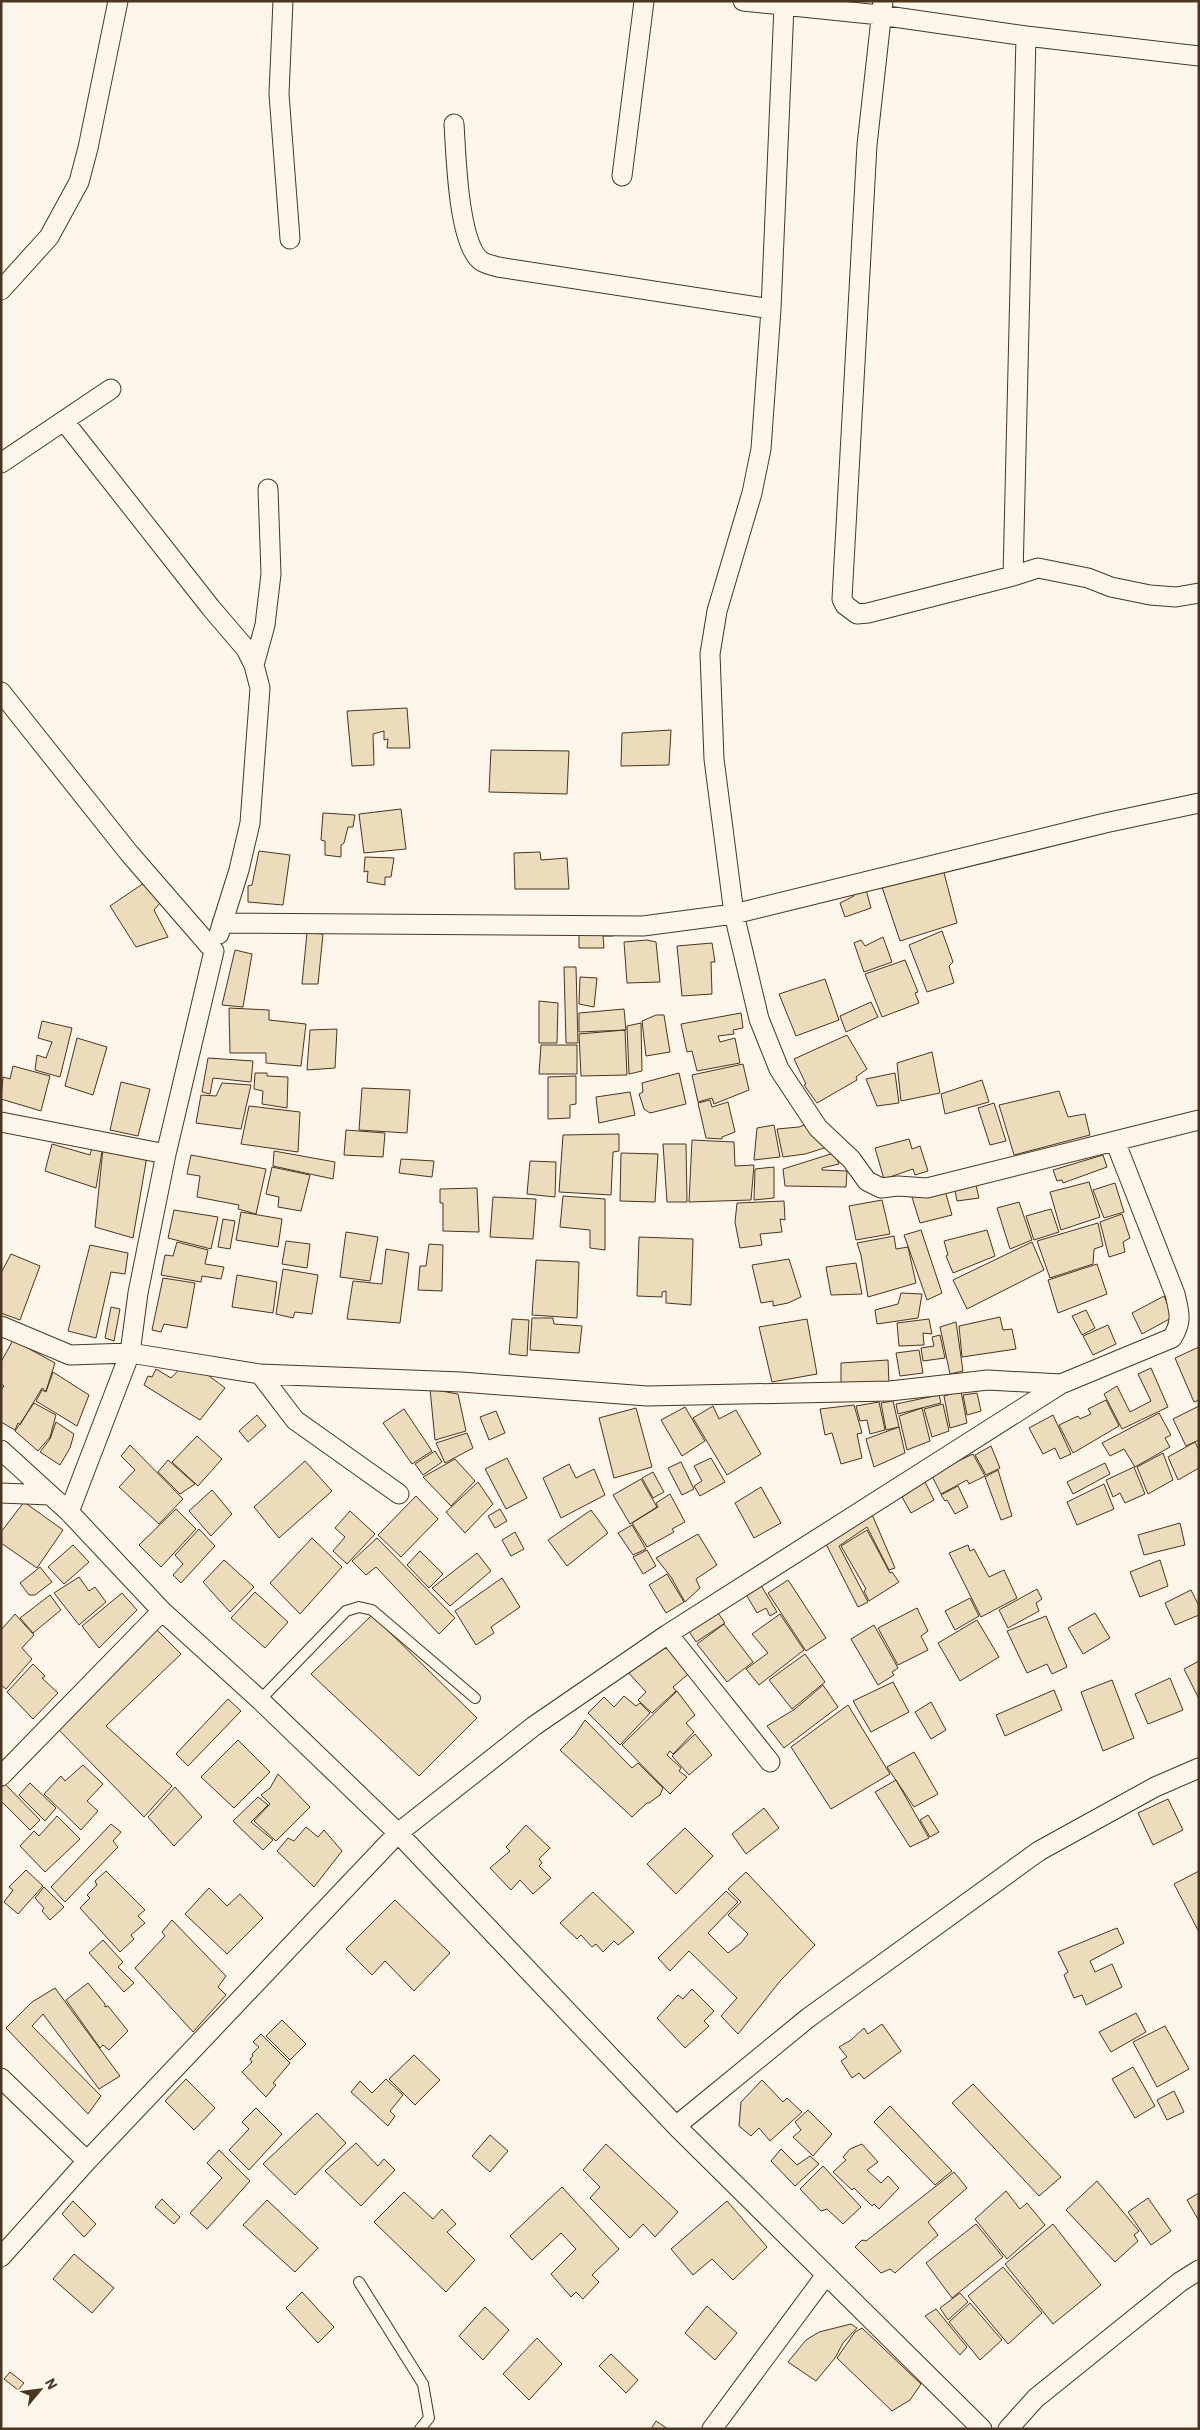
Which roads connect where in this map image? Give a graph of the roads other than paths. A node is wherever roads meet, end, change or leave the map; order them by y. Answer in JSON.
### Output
{"nodes":[{"id":1,"x":118,"y":1,"type":"edge"},
{"id":2,"x":282,"y":1,"type":"edge"},
{"id":3,"x":644,"y":1,"type":"edge"},
{"id":4,"x":743,"y":1,"type":"edge"},
{"id":5,"x":784,"y":6,"type":"junction"},
{"id":6,"x":882,"y":8,"type":"edge"},
{"id":7,"x":1026,"y":36,"type":"junction"},
{"id":8,"x":1199,"y":56,"type":"edge"},
{"id":9,"x":454,"y":124,"type":"dead end"},
{"id":10,"x":622,"y":176,"type":"dead end"},
{"id":11,"x":290,"y":239,"type":"dead end"},
{"id":12,"x":1,"y":290,"type":"edge"},
{"id":13,"x":771,"y":309,"type":"junction"},
{"id":14,"x":111,"y":389,"type":"dead end"},
{"id":15,"x":64,"y":421,"type":"junction"},
{"id":16,"x":1,"y":463,"type":"edge"},
{"id":17,"x":268,"y":490,"type":"dead end"},
{"id":18,"x":1013,"y":576,"type":"junction"},
{"id":19,"x":1199,"y":593,"type":"edge"},
{"id":20,"x":254,"y":664,"type":"junction"},
{"id":21,"x":1,"y":692,"type":"edge"},
{"id":22,"x":1199,"y":803,"type":"edge"},
{"id":23,"x":734,"y":914,"type":"junction"},
{"id":24,"x":222,"y":923,"type":"junction"},
{"id":25,"x":214,"y":951,"type":"junction"},
{"id":26,"x":1199,"y":1120,"type":"edge"},
{"id":27,"x":1,"y":1122,"type":"edge"},
{"id":28,"x":1115,"y":1141,"type":"junction"},
{"id":29,"x":166,"y":1154,"type":"junction"},
{"id":30,"x":1,"y":1326,"type":"edge"},
{"id":31,"x":130,"y":1353,"type":"junction"},
{"id":32,"x":260,"y":1374,"type":"junction"},
{"id":33,"x":1061,"y":1384,"type":"junction"},
{"id":34,"x":1,"y":1450,"type":"edge"},
{"id":35,"x":399,"y":1494,"type":"dead end"},
{"id":36,"x":50,"y":1495,"type":"junction"},
{"id":37,"x":3,"y":1498,"type":"edge"},
{"id":38,"x":69,"y":1512,"type":"junction"},
{"id":39,"x":162,"y":1611,"type":"junction"},
{"id":40,"x":668,"y":1634,"type":"junction"},
{"id":41,"x":475,"y":1698,"type":"dead end"},
{"id":42,"x":260,"y":1700,"type":"junction"},
{"id":43,"x":770,"y":1762,"type":"dead end"},
{"id":44,"x":1199,"y":1768,"type":"edge"},
{"id":45,"x":1,"y":1776,"type":"edge"},
{"id":46,"x":398,"y":1833,"type":"junction"},
{"id":47,"x":1,"y":2078,"type":"edge"},
{"id":48,"x":676,"y":2126,"type":"junction"},
{"id":49,"x":87,"y":2162,"type":"junction"},
{"id":50,"x":1,"y":2257,"type":"edge"},
{"id":51,"x":1199,"y":2270,"type":"edge"},
{"id":52,"x":826,"y":2275,"type":"junction"},
{"id":53,"x":359,"y":2282,"type":"dead end"},
{"id":54,"x":420,"y":2429,"type":"edge"},
{"id":55,"x":712,"y":2429,"type":"edge"},
{"id":56,"x":982,"y":2429,"type":"edge"},
{"id":57,"x":1008,"y":2429,"type":"edge"}],
"edges":[{"from":1,"to":12,"type":"street"},
{"from":2,"to":11,"type":"street"},
{"from":3,"to":10,"type":"street"},
{"from":4,"to":5,"type":"street"},
{"from":5,"to":6,"type":"street"},
{"from":5,"to":13,"type":"street"},
{"from":6,"to":7,"type":"street"},
{"from":6,"to":18,"type":"street"},
{"from":7,"to":8,"type":"street"},
{"from":7,"to":18,"type":"street"},
{"from":9,"to":13,"type":"street"},
{"from":13,"to":23,"type":"street"},
{"from":14,"to":15,"type":"street"},
{"from":15,"to":16,"type":"street"},
{"from":15,"to":20,"type":"street"},
{"from":17,"to":20,"type":"street"},
{"from":18,"to":19,"type":"street"},
{"from":20,"to":24,"type":"street"},
{"from":21,"to":25,"type":"street"},
{"from":22,"to":23,"type":"street"},
{"from":23,"to":24,"type":"street"},
{"from":23,"to":28,"type":"street"},
{"from":24,"to":25,"type":"street"},
{"from":25,"to":29,"type":"street"},
{"from":26,"to":28,"type":"street"},
{"from":27,"to":29,"type":"street"},
{"from":28,"to":33,"type":"street"},
{"from":29,"to":31,"type":"street"},
{"from":30,"to":31,"type":"street"},
{"from":31,"to":32,"type":"street"},
{"from":31,"to":38,"type":"street"},
{"from":32,"to":33,"type":"street"},
{"from":32,"to":35,"type":"street"},
{"from":33,"to":40,"type":"street"},
{"from":34,"to":36,"type":"street"},
{"from":36,"to":37,"type":"street"},
{"from":36,"to":38,"type":"street"},
{"from":38,"to":39,"type":"street"},
{"from":39,"to":42,"type":"street"},
{"from":39,"to":45,"type":"street"},
{"from":40,"to":43,"type":"street"},
{"from":40,"to":46,"type":"street"},
{"from":41,"to":42,"type":"lane"},
{"from":42,"to":46,"type":"street"},
{"from":44,"to":48,"type":"street"},
{"from":46,"to":48,"type":"street"},
{"from":46,"to":49,"type":"street"},
{"from":47,"to":49,"type":"street"},
{"from":48,"to":52,"type":"street"},
{"from":49,"to":50,"type":"street"},
{"from":51,"to":57,"type":"street"},
{"from":52,"to":55,"type":"street"},
{"from":52,"to":56,"type":"street"},
{"from":53,"to":54,"type":"lane"}]}
